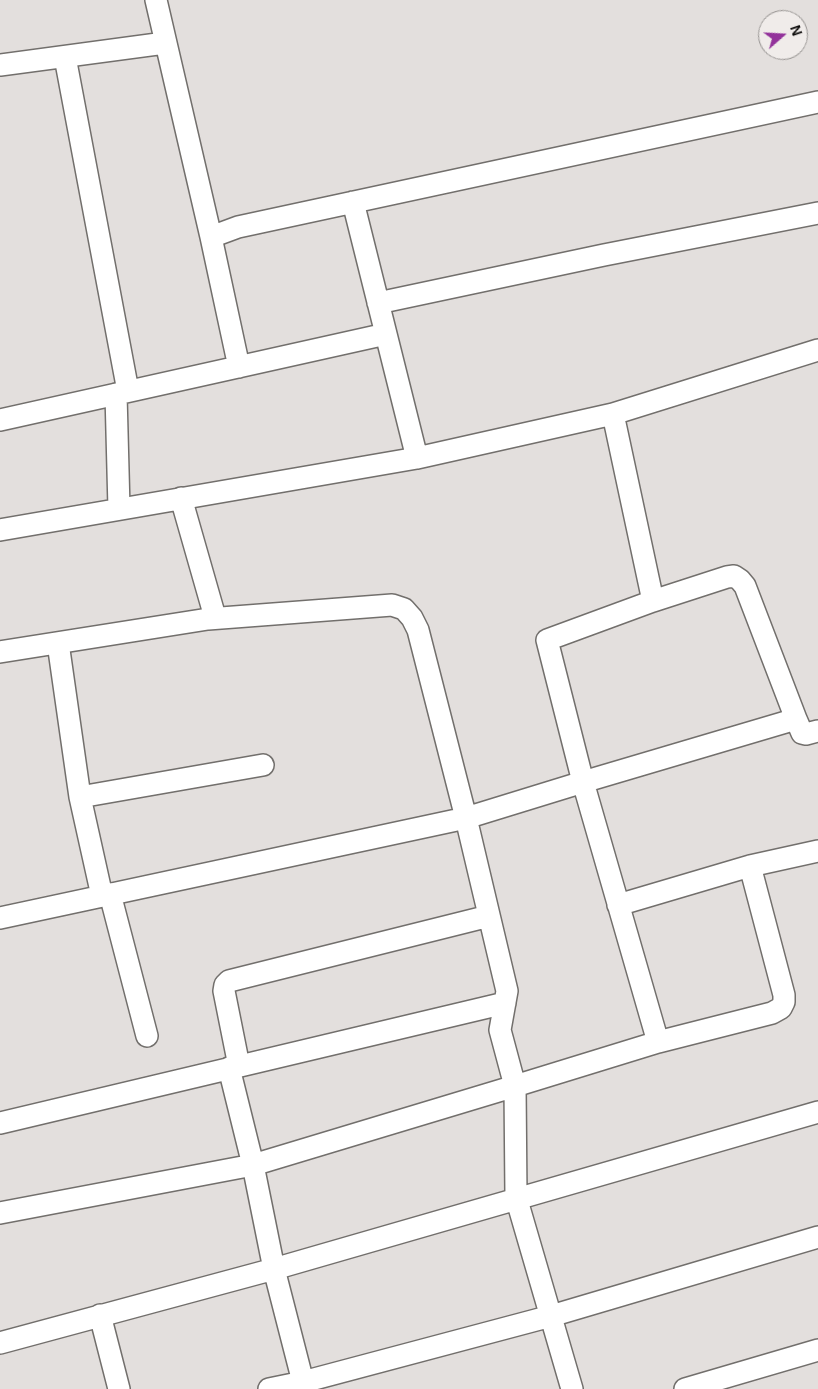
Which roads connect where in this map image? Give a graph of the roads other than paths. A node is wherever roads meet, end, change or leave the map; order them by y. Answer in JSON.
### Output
{"nodes":[{"id":1,"x":156,"y":0,"type":"edge"},
{"id":2,"x":165,"y":43,"type":"junction"},
{"id":3,"x":65,"y":57,"type":"junction"},
{"id":4,"x":0,"y":65,"type":"edge"},
{"id":5,"x":818,"y":102,"type":"edge"},
{"id":6,"x":353,"y":202,"type":"junction"},
{"id":7,"x":818,"y":212,"type":"edge"},
{"id":8,"x":211,"y":237,"type":"junction"},
{"id":9,"x":378,"y":303,"type":"junction"},
{"id":10,"x":386,"y":334,"type":"junction"},
{"id":11,"x":818,"y":350,"type":"edge"},
{"id":12,"x":239,"y":366,"type":"junction"},
{"id":13,"x":122,"y":393,"type":"junction"},
{"id":14,"x":613,"y":414,"type":"junction"},
{"id":15,"x":0,"y":420,"type":"edge"},
{"id":16,"x":417,"y":458,"type":"junction"},
{"id":17,"x":182,"y":498,"type":"junction"},
{"id":18,"x":119,"y":509,"type":"junction"},
{"id":19,"x":0,"y":530,"type":"edge"},
{"id":20,"x":653,"y":600,"type":"junction"},
{"id":21,"x":208,"y":619,"type":"junction"},
{"id":22,"x":58,"y":643,"type":"junction"},
{"id":23,"x":0,"y":652,"type":"edge"},
{"id":24,"x":796,"y":719,"type":"junction"},
{"id":25,"x":818,"y":731,"type":"edge"},
{"id":26,"x":263,"y":765,"type":"dead end"},
{"id":27,"x":583,"y":782,"type":"junction"},
{"id":28,"x":80,"y":797,"type":"junction"},
{"id":29,"x":466,"y":818,"type":"junction"},
{"id":30,"x":818,"y":851,"type":"edge"},
{"id":31,"x":750,"y":866,"type":"junction"},
{"id":32,"x":106,"y":895,"type":"junction"},
{"id":33,"x":618,"y":905,"type":"junction"},
{"id":34,"x":489,"y":916,"type":"junction"},
{"id":35,"x":0,"y":918,"type":"edge"},
{"id":36,"x":505,"y":1003,"type":"junction"},
{"id":37,"x":147,"y":1036,"type":"dead end"},
{"id":38,"x":658,"y":1042,"type":"junction"},
{"id":39,"x":234,"y":1067,"type":"junction"},
{"id":40,"x":515,"y":1086,"type":"junction"},
{"id":41,"x":818,"y":1112,"type":"edge"},
{"id":42,"x":0,"y":1123,"type":"edge"},
{"id":43,"x":253,"y":1165,"type":"junction"},
{"id":44,"x":516,"y":1197,"type":"junction"},
{"id":45,"x":0,"y":1213,"type":"edge"},
{"id":46,"x":818,"y":1237,"type":"edge"},
{"id":47,"x":274,"y":1268,"type":"junction"},
{"id":48,"x":100,"y":1316,"type":"junction"},
{"id":49,"x":551,"y":1316,"type":"junction"},
{"id":50,"x":0,"y":1343,"type":"edge"},
{"id":51,"x":818,"y":1350,"type":"edge"},
{"id":52,"x":304,"y":1385,"type":"edge"},
{"id":53,"x":119,"y":1389,"type":"edge"},
{"id":54,"x":269,"y":1389,"type":"edge"},
{"id":55,"x":572,"y":1389,"type":"edge"},
{"id":56,"x":685,"y":1389,"type":"edge"}],
"edges":[{"from":1,"to":2,"type":"street"},
{"from":2,"to":3,"type":"street"},
{"from":2,"to":8,"type":"street"},
{"from":3,"to":4,"type":"street"},
{"from":3,"to":13,"type":"street"},
{"from":5,"to":6,"type":"street"},
{"from":6,"to":8,"type":"street"},
{"from":6,"to":9,"type":"street"},
{"from":7,"to":9,"type":"street"},
{"from":8,"to":12,"type":"street"},
{"from":9,"to":10,"type":"street"},
{"from":10,"to":12,"type":"street"},
{"from":10,"to":16,"type":"street"},
{"from":11,"to":14,"type":"street"},
{"from":12,"to":13,"type":"street"},
{"from":13,"to":15,"type":"street"},
{"from":13,"to":18,"type":"street"},
{"from":14,"to":16,"type":"street"},
{"from":14,"to":20,"type":"street"},
{"from":16,"to":17,"type":"street"},
{"from":17,"to":18,"type":"street"},
{"from":17,"to":21,"type":"street"},
{"from":18,"to":19,"type":"street"},
{"from":20,"to":24,"type":"street"},
{"from":20,"to":27,"type":"street"},
{"from":21,"to":22,"type":"street"},
{"from":21,"to":29,"type":"street"},
{"from":22,"to":23,"type":"street"},
{"from":22,"to":28,"type":"street"},
{"from":24,"to":25,"type":"street"},
{"from":24,"to":27,"type":"street"},
{"from":26,"to":28,"type":"street"},
{"from":27,"to":29,"type":"street"},
{"from":27,"to":33,"type":"street"},
{"from":28,"to":32,"type":"street"},
{"from":29,"to":32,"type":"street"},
{"from":29,"to":34,"type":"street"},
{"from":30,"to":31,"type":"street"},
{"from":31,"to":33,"type":"street"},
{"from":31,"to":38,"type":"street"},
{"from":32,"to":35,"type":"street"},
{"from":32,"to":37,"type":"street"},
{"from":33,"to":38,"type":"street"},
{"from":34,"to":36,"type":"street"},
{"from":34,"to":39,"type":"street"},
{"from":36,"to":39,"type":"street"},
{"from":36,"to":40,"type":"street"},
{"from":38,"to":40,"type":"street"},
{"from":39,"to":42,"type":"street"},
{"from":39,"to":43,"type":"street"},
{"from":40,"to":43,"type":"street"},
{"from":40,"to":44,"type":"street"},
{"from":41,"to":44,"type":"street"},
{"from":43,"to":45,"type":"street"},
{"from":43,"to":47,"type":"street"},
{"from":44,"to":47,"type":"street"},
{"from":44,"to":49,"type":"street"},
{"from":46,"to":49,"type":"street"},
{"from":47,"to":48,"type":"street"},
{"from":47,"to":52,"type":"street"},
{"from":48,"to":50,"type":"street"},
{"from":48,"to":53,"type":"street"},
{"from":49,"to":52,"type":"street"},
{"from":49,"to":55,"type":"street"},
{"from":51,"to":56,"type":"street"},
{"from":52,"to":54,"type":"street"}]}
